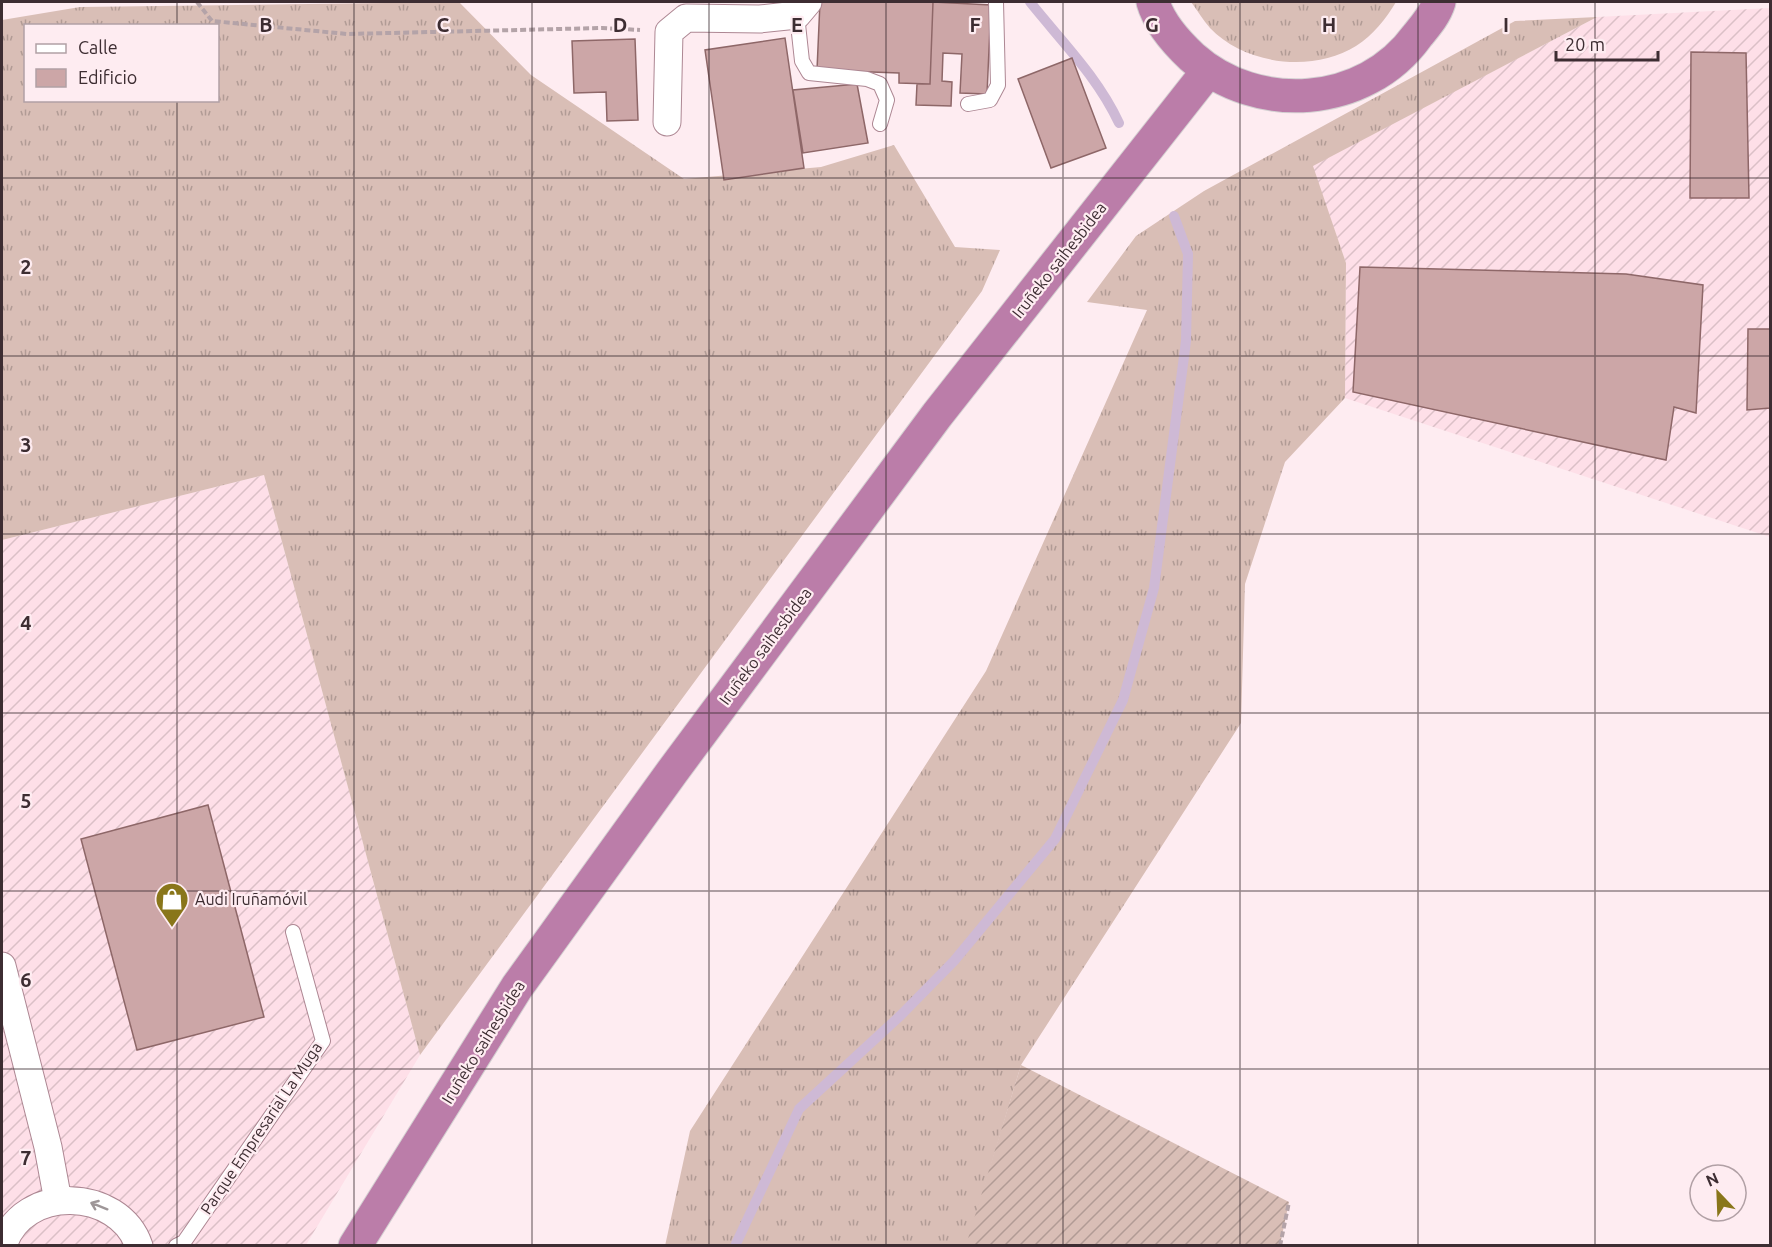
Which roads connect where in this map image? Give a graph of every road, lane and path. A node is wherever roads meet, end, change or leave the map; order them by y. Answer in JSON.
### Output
{"nodes":[{"id":1,"x":197,"y":2,"type":"edge"},
{"id":2,"x":996,"y":2,"type":"edge"},
{"id":3,"x":1153,"y":2,"type":"edge"},
{"id":4,"x":1439,"y":2,"type":"edge"},
{"id":5,"x":802,"y":8,"type":"edge"},
{"id":6,"x":669,"y":32,"type":"junction"},
{"id":7,"x":1208,"y":71,"type":"junction"},
{"id":8,"x":968,"y":104,"type":"dead end"},
{"id":9,"x":667,"y":122,"type":"dead end"},
{"id":10,"x":880,"y":124,"type":"dead end"},
{"id":11,"x":293,"y":932,"type":"dead end"},
{"id":12,"x":2,"y":966,"type":"edge"},
{"id":13,"x":7,"y":1011,"type":"edge"},
{"id":14,"x":58,"y":1201,"type":"junction"},
{"id":15,"x":1289,"y":1202,"type":"dead end"},
{"id":16,"x":3,"y":1245,"type":"edge"},
{"id":17,"x":139,"y":1245,"type":"edge"},
{"id":18,"x":176,"y":1245,"type":"edge"},
{"id":19,"x":356,"y":1245,"type":"edge"},
{"id":20,"x":1280,"y":1245,"type":"edge"}],
"edges":[{"from":1,"to":6,"type":"path"},
{"from":2,"to":8,"type":"lane"},
{"from":3,"to":7,"type":"highway"},
{"from":4,"to":7,"type":"highway"},
{"from":5,"to":6,"type":"street"},
{"from":5,"to":10,"type":"lane"},
{"from":6,"to":9,"type":"street"},
{"from":7,"to":19,"type":"highway","name":"Iruñeko saihesbidea"},
{"from":11,"to":18,"type":"lane","name":"Parque Empresarial La Muga"},
{"from":12,"to":13,"type":"street"},
{"from":13,"to":14,"type":"street"},
{"from":14,"to":16,"type":"street"},
{"from":17,"to":14,"type":"street","one_way":true},
{"from":15,"to":20,"type":"path"}]}
